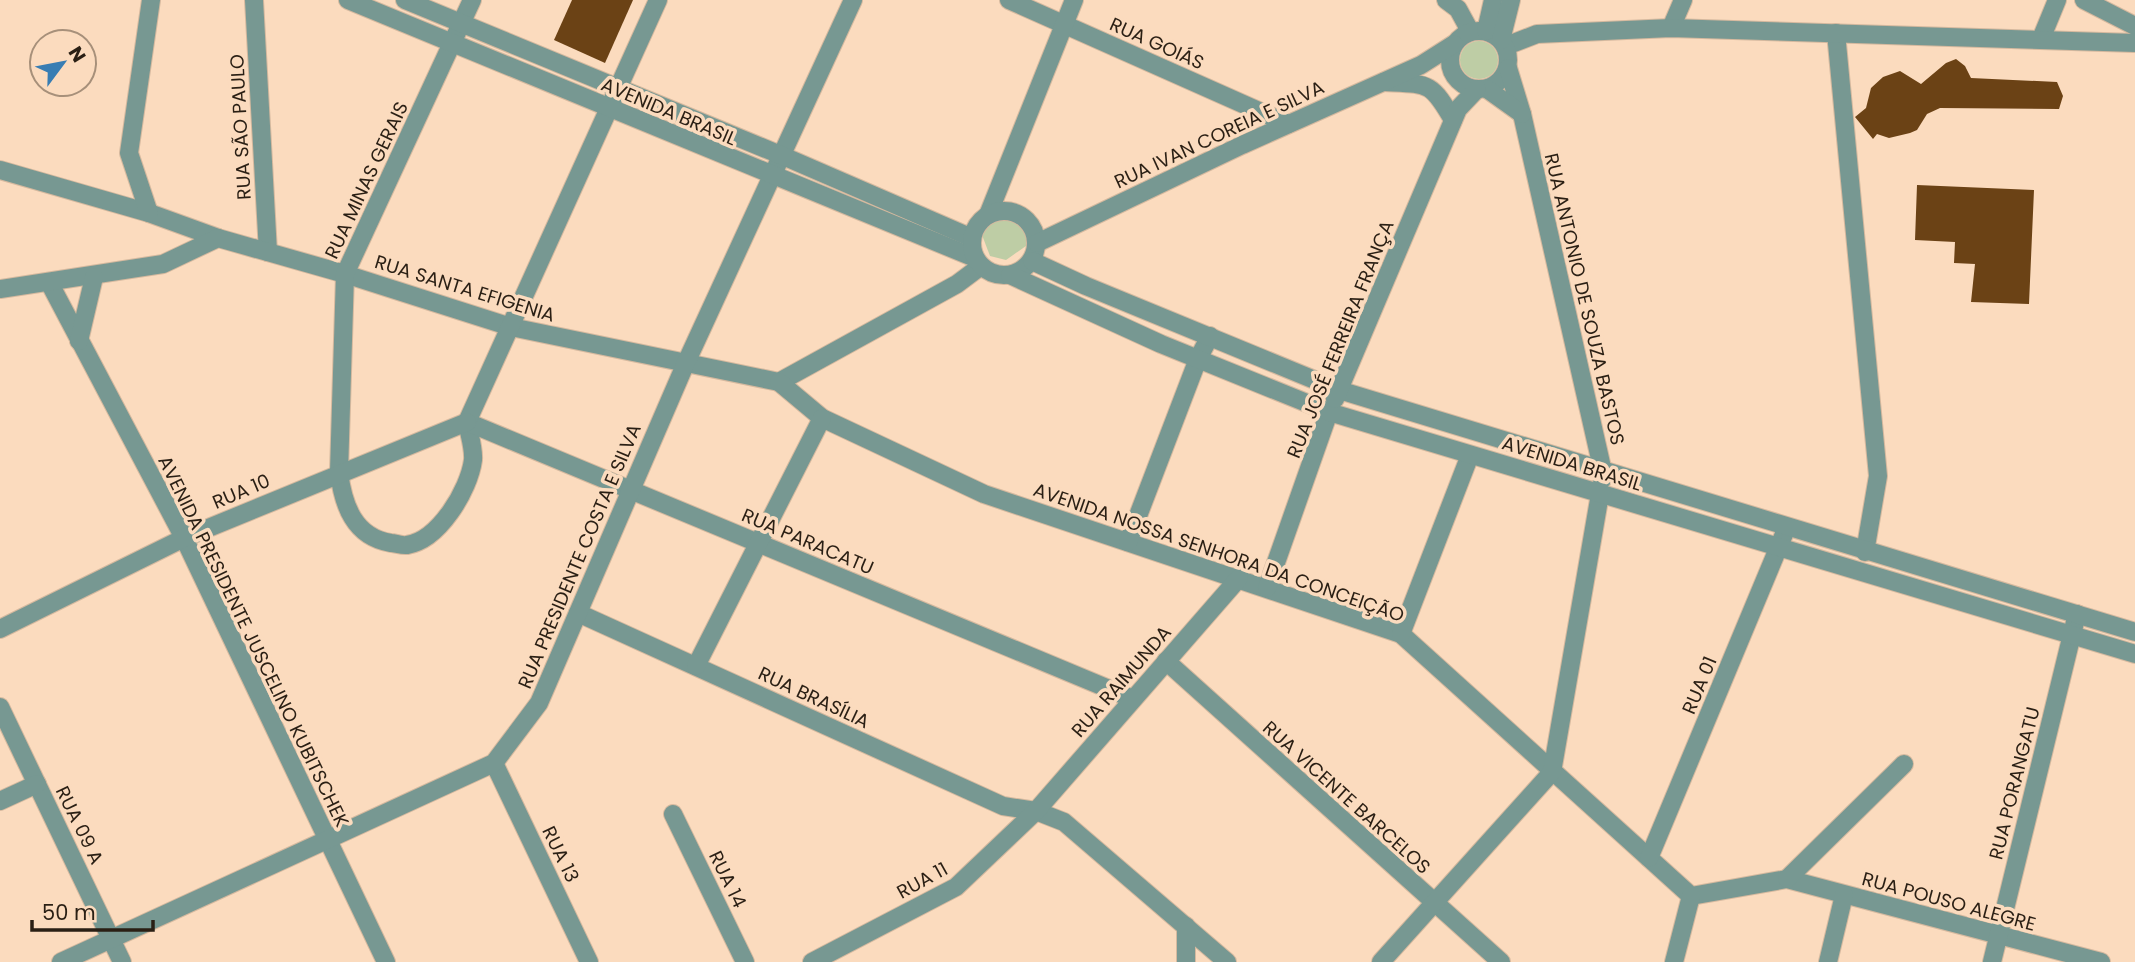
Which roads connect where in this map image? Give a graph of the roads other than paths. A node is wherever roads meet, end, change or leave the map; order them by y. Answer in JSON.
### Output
{"nodes":[{"id":1,"x":150,"y":0,"type":"edge"},
{"id":2,"x":254,"y":0,"type":"edge"},
{"id":3,"x":348,"y":0,"type":"edge"},
{"id":4,"x":405,"y":0,"type":"edge"},
{"id":5,"x":472,"y":0,"type":"edge"},
{"id":6,"x":658,"y":0,"type":"edge"},
{"id":7,"x":853,"y":0,"type":"edge"},
{"id":8,"x":1009,"y":0,"type":"edge"},
{"id":9,"x":1073,"y":0,"type":"edge"},
{"id":10,"x":1446,"y":0,"type":"edge"},
{"id":11,"x":1493,"y":0,"type":"edge"},
{"id":12,"x":1511,"y":0,"type":"edge"},
{"id":13,"x":1683,"y":0,"type":"edge"},
{"id":14,"x":2057,"y":0,"type":"edge"},
{"id":15,"x":2084,"y":0,"type":"edge"},
{"id":16,"x":461,"y":23,"type":"junction"},
{"id":17,"x":1063,"y":24,"type":"junction"},
{"id":18,"x":2135,"y":26,"type":"edge"},
{"id":19,"x":1671,"y":28,"type":"junction"},
{"id":20,"x":1836,"y":33,"type":"junction"},
{"id":21,"x":1491,"y":37,"type":"junction"},
{"id":22,"x":2041,"y":39,"type":"junction"},
{"id":23,"x":453,"y":43,"type":"junction"},
{"id":24,"x":2135,"y":43,"type":"edge"},
{"id":25,"x":1454,"y":44,"type":"junction"},
{"id":26,"x":1421,"y":65,"type":"junction"},
{"id":27,"x":1508,"y":68,"type":"junction"},
{"id":28,"x":1455,"y":76,"type":"junction"},
{"id":29,"x":1381,"y":82,"type":"junction"},
{"id":30,"x":618,"y":88,"type":"junction"},
{"id":31,"x":1482,"y":89,"type":"junction"},
{"id":32,"x":609,"y":108,"type":"junction"},
{"id":33,"x":1522,"y":114,"type":"junction"},
{"id":34,"x":1456,"y":115,"type":"junction"},
{"id":35,"x":1288,"y":124,"type":"junction"},
{"id":36,"x":783,"y":156,"type":"junction"},
{"id":37,"x":0,"y":170,"type":"edge"},
{"id":38,"x":774,"y":177,"type":"junction"},
{"id":39,"x":149,"y":213,"type":"junction"},
{"id":40,"x":988,"y":215,"type":"junction"},
{"id":41,"x":218,"y":238,"type":"junction"},
{"id":42,"x":972,"y":238,"type":"junction"},
{"id":43,"x":268,"y":252,"type":"junction"},
{"id":44,"x":1034,"y":252,"type":"junction"},
{"id":45,"x":978,"y":262,"type":"junction"},
{"id":46,"x":345,"y":274,"type":"junction"},
{"id":47,"x":1010,"y":275,"type":"junction"},
{"id":48,"x":94,"y":277,"type":"junction"},
{"id":49,"x":50,"y":282,"type":"junction"},
{"id":50,"x":0,"y":289,"type":"edge"},
{"id":51,"x":511,"y":327,"type":"junction"},
{"id":52,"x":1210,"y":336,"type":"junction"},
{"id":53,"x":79,"y":341,"type":"junction"},
{"id":54,"x":1198,"y":359,"type":"junction"},
{"id":55,"x":685,"y":365,"type":"junction"},
{"id":56,"x":779,"y":382,"type":"junction"},
{"id":57,"x":1339,"y":390,"type":"junction"},
{"id":58,"x":1329,"y":412,"type":"junction"},
{"id":59,"x":822,"y":418,"type":"junction"},
{"id":60,"x":467,"y":422,"type":"junction"},
{"id":61,"x":1470,"y":455,"type":"junction"},
{"id":62,"x":339,"y":472,"type":"junction"},
{"id":63,"x":1603,"y":472,"type":"junction"},
{"id":64,"x":631,"y":489,"type":"junction"},
{"id":65,"x":1600,"y":494,"type":"junction"},
{"id":66,"x":1787,"y":527,"type":"junction"},
{"id":67,"x":184,"y":538,"type":"junction"},
{"id":68,"x":1128,"y":542,"type":"junction"},
{"id":69,"x":758,"y":543,"type":"junction"},
{"id":70,"x":1780,"y":547,"type":"junction"},
{"id":71,"x":1866,"y":552,"type":"junction"},
{"id":72,"x":1948,"y":576,"type":"junction"},
{"id":73,"x":1238,"y":578,"type":"junction"},
{"id":74,"x":1267,"y":588,"type":"junction"},
{"id":75,"x":1942,"y":596,"type":"junction"},
{"id":76,"x":578,"y":613,"type":"junction"},
{"id":77,"x":2077,"y":614,"type":"junction"},
{"id":78,"x":0,"y":629,"type":"edge"},
{"id":79,"x":2135,"y":632,"type":"edge"},
{"id":80,"x":1401,"y":634,"type":"junction"},
{"id":81,"x":2072,"y":636,"type":"junction"},
{"id":82,"x":2135,"y":654,"type":"edge"},
{"id":83,"x":1166,"y":661,"type":"junction"},
{"id":84,"x":696,"y":666,"type":"junction"},
{"id":85,"x":1133,"y":699,"type":"junction"},
{"id":86,"x":0,"y":707,"type":"edge"},
{"id":87,"x":494,"y":763,"type":"junction"},
{"id":88,"x":1904,"y":764,"type":"dead end"},
{"id":89,"x":1552,"y":772,"type":"junction"},
{"id":90,"x":37,"y":784,"type":"junction"},
{"id":91,"x":0,"y":801,"type":"edge"},
{"id":92,"x":1035,"y":811,"type":"junction"},
{"id":93,"x":673,"y":814,"type":"dead end"},
{"id":94,"x":327,"y":840,"type":"junction"},
{"id":95,"x":1649,"y":858,"type":"junction"},
{"id":96,"x":1787,"y":879,"type":"junction"},
{"id":97,"x":1844,"y":895,"type":"junction"},
{"id":98,"x":1691,"y":896,"type":"junction"},
{"id":99,"x":1434,"y":904,"type":"junction"},
{"id":100,"x":1186,"y":926,"type":"junction"},
{"id":101,"x":1998,"y":937,"type":"junction"},
{"id":102,"x":111,"y":938,"type":"junction"},
{"id":103,"x":61,"y":962,"type":"edge"},
{"id":104,"x":122,"y":962,"type":"edge"},
{"id":105,"x":386,"y":962,"type":"edge"},
{"id":106,"x":589,"y":962,"type":"edge"},
{"id":107,"x":745,"y":962,"type":"edge"},
{"id":108,"x":813,"y":962,"type":"edge"},
{"id":109,"x":1186,"y":962,"type":"edge"},
{"id":110,"x":1227,"y":962,"type":"edge"},
{"id":111,"x":1381,"y":962,"type":"edge"},
{"id":112,"x":1501,"y":962,"type":"edge"},
{"id":113,"x":1674,"y":962,"type":"edge"},
{"id":114,"x":1828,"y":962,"type":"edge"},
{"id":115,"x":1992,"y":962,"type":"edge"},
{"id":116,"x":2101,"y":962,"type":"edge"}],
"edges":[{"from":1,"to":39,"type":"street"},
{"from":2,"to":43,"type":"street","name":"RUA SÃO PAULO"},
{"from":3,"to":23,"type":"street","name":"AVENIDA BRASIL"},
{"from":4,"to":16,"type":"street","name":"AVENIDA BRASIL"},
{"from":5,"to":16,"type":"street","name":"RUA MINAS GERAIS"},
{"from":6,"to":30,"type":"street"},
{"from":7,"to":36,"type":"street","name":"RUA PRESIDENTE COSTA E SILVA"},
{"from":8,"to":17,"type":"street","name":"RUA GOIÁS"},
{"from":9,"to":17,"type":"street"},
{"from":10,"to":21,"type":"street"},
{"from":11,"to":21,"type":"street"},
{"from":12,"to":21,"type":"street"},
{"from":13,"to":19,"type":"street"},
{"from":14,"to":22,"type":"street"},
{"from":15,"to":18,"type":"street"},
{"from":16,"to":23,"type":"street","name":"RUA MINAS GERAIS"},
{"from":16,"to":30,"type":"street","name":"AVENIDA BRASIL"},
{"from":17,"to":35,"type":"street","name":"RUA GOIÁS"},
{"from":17,"to":40,"type":"street"},
{"from":19,"to":20,"type":"street"},
{"from":19,"to":21,"type":"street"},
{"from":20,"to":22,"type":"street"},
{"from":20,"to":71,"type":"street"},
{"from":21,"to":25,"type":"street"},
{"from":21,"to":27,"type":"street"},
{"from":22,"to":24,"type":"street"},
{"from":23,"to":32,"type":"street","name":"AVENIDA BRASIL"},
{"from":23,"to":46,"type":"street","name":"RUA MINAS GERAIS"},
{"from":25,"to":26,"type":"street","name":"RUA IVAN COREIA E SILVA"},
{"from":25,"to":28,"type":"street"},
{"from":26,"to":28,"type":"street"},
{"from":26,"to":29,"type":"street","name":"RUA IVAN COREIA E SILVA"},
{"from":27,"to":31,"type":"street"},
{"from":27,"to":33,"type":"street","name":"RUA ANTONIO DE SOUZA BASTOS"},
{"from":28,"to":31,"type":"street"},
{"from":28,"to":34,"type":"street","name":"RUA JOSÉ FERREIRA FRANÇA"},
{"from":29,"to":34,"type":"street"},
{"from":29,"to":35,"type":"street","name":"RUA IVAN COREIA E SILVA"},
{"from":30,"to":32,"type":"street"},
{"from":30,"to":36,"type":"street","name":"AVENIDA BRASIL"},
{"from":31,"to":33,"type":"street"},
{"from":31,"to":34,"type":"street","name":"RUA JOSÉ FERREIRA FRANÇA"},
{"from":32,"to":38,"type":"street","name":"AVENIDA BRASIL"},
{"from":32,"to":51,"type":"street"},
{"from":33,"to":63,"type":"street","name":"RUA ANTONIO DE SOUZA BASTOS"},
{"from":34,"to":57,"type":"street","name":"RUA JOSÉ FERREIRA FRANÇA"},
{"from":35,"to":44,"type":"street","name":"RUA IVAN COREIA E SILVA"},
{"from":36,"to":38,"type":"street","name":"RUA PRESIDENTE COSTA E SILVA"},
{"from":36,"to":42,"type":"street","name":"AVENIDA BRASIL"},
{"from":37,"to":39,"type":"street","name":"RUA SANTA EFIGENIA"},
{"from":38,"to":45,"type":"street","name":"AVENIDA BRASIL"},
{"from":38,"to":55,"type":"street","name":"RUA PRESIDENTE COSTA E SILVA"},
{"from":39,"to":41,"type":"street","name":"RUA SANTA EFIGENIA"},
{"from":40,"to":42,"type":"street"},
{"from":40,"to":44,"type":"street"},
{"from":41,"to":43,"type":"street","name":"RUA SANTA EFIGENIA"},
{"from":41,"to":48,"type":"street"},
{"from":42,"to":45,"type":"street"},
{"from":43,"to":46,"type":"street","name":"RUA SANTA EFIGENIA"},
{"from":44,"to":47,"type":"street"},
{"from":44,"to":52,"type":"street","name":"AVENIDA BRASIL"},
{"from":45,"to":47,"type":"street"},
{"from":45,"to":56,"type":"street"},
{"from":46,"to":51,"type":"street","name":"RUA SANTA EFIGENIA"},
{"from":46,"to":62,"type":"street","name":"RUA MINAS GERAIS"},
{"from":47,"to":54,"type":"street","name":"AVENIDA BRASIL"},
{"from":48,"to":49,"type":"street"},
{"from":48,"to":53,"type":"street"},
{"from":49,"to":50,"type":"street"},
{"from":49,"to":53,"type":"street","name":"AVENIDA PRESIDENTE JUSCELINO KUBITSCHEK"},
{"from":51,"to":55,"type":"street","name":"RUA SANTA EFIGENIA"},
{"from":51,"to":60,"type":"street"},
{"from":52,"to":54,"type":"street"},
{"from":52,"to":57,"type":"street","name":"AVENIDA BRASIL"},
{"from":53,"to":67,"type":"street","name":"AVENIDA PRESIDENTE JUSCELINO KUBITSCHEK"},
{"from":54,"to":58,"type":"street","name":"AVENIDA BRASIL"},
{"from":54,"to":68,"type":"street"},
{"from":55,"to":56,"type":"street","name":"RUA SANTA EFIGENIA"},
{"from":55,"to":64,"type":"street","name":"RUA PRESIDENTE COSTA E SILVA"},
{"from":56,"to":59,"type":"street","name":"AVENIDA NOSSA SENHORA DA CONCEIÇÃO"},
{"from":57,"to":58,"type":"street","name":"RUA JOSÉ FERREIRA FRANÇA"},
{"from":57,"to":63,"type":"street","name":"AVENIDA BRASIL"},
{"from":58,"to":61,"type":"street","name":"AVENIDA BRASIL"},
{"from":58,"to":74,"type":"street","name":"RUA JOSÉ FERREIRA FRANÇA"},
{"from":59,"to":68,"type":"street","name":"AVENIDA NOSSA SENHORA DA CONCEIÇÃO"},
{"from":59,"to":69,"type":"street"},
{"from":60,"to":62,"type":"street","name":"RUA 10"},
{"from":60,"to":62,"type":"street","name":"RUA MINAS GERAIS"},
{"from":60,"to":64,"type":"street","name":"RUA PARACATU"},
{"from":61,"to":65,"type":"street","name":"AVENIDA BRASIL"},
{"from":61,"to":80,"type":"street"},
{"from":62,"to":67,"type":"street","name":"RUA 10"},
{"from":63,"to":65,"type":"street","name":"RUA ANTONIO DE SOUZA BASTOS"},
{"from":63,"to":66,"type":"street","name":"AVENIDA BRASIL"},
{"from":64,"to":69,"type":"street","name":"RUA PARACATU"},
{"from":64,"to":76,"type":"street","name":"RUA PRESIDENTE COSTA E SILVA"},
{"from":65,"to":70,"type":"street","name":"AVENIDA BRASIL"},
{"from":65,"to":89,"type":"street","name":"RUA ANTONIO DE SOUZA BASTOS"},
{"from":66,"to":70,"type":"street","name":"RUA 01"},
{"from":66,"to":71,"type":"street","name":"AVENIDA BRASIL"},
{"from":67,"to":78,"type":"street","name":"RUA 10"},
{"from":67,"to":94,"type":"street","name":"AVENIDA PRESIDENTE JUSCELINO KUBITSCHEK"},
{"from":68,"to":73,"type":"street","name":"AVENIDA NOSSA SENHORA DA CONCEIÇÃO"},
{"from":69,"to":84,"type":"street"},
{"from":69,"to":85,"type":"street","name":"RUA PARACATU"},
{"from":70,"to":75,"type":"street","name":"AVENIDA BRASIL"},
{"from":70,"to":95,"type":"street","name":"RUA 01"},
{"from":71,"to":72,"type":"street","name":"AVENIDA BRASIL"},
{"from":72,"to":75,"type":"street"},
{"from":72,"to":77,"type":"street","name":"AVENIDA BRASIL"},
{"from":73,"to":74,"type":"street","name":"AVENIDA NOSSA SENHORA DA CONCEIÇÃO"},
{"from":73,"to":83,"type":"street","name":"RUA RAIMUNDA"},
{"from":74,"to":80,"type":"street","name":"AVENIDA NOSSA SENHORA DA CONCEIÇÃO"},
{"from":75,"to":81,"type":"street","name":"AVENIDA BRASIL"},
{"from":76,"to":84,"type":"street","name":"RUA BRASÍLIA"},
{"from":76,"to":87,"type":"street","name":"RUA PRESIDENTE COSTA E SILVA"},
{"from":77,"to":79,"type":"street","name":"AVENIDA BRASIL"},
{"from":77,"to":81,"type":"street","name":"RUA PORANGATU"},
{"from":80,"to":89,"type":"street","name":"AVENIDA NOSSA SENHORA DA CONCEIÇÃO"},
{"from":81,"to":82,"type":"street","name":"AVENIDA BRASIL"},
{"from":81,"to":101,"type":"street","name":"RUA PORANGATU"},
{"from":83,"to":85,"type":"street","name":"RUA RAIMUNDA"},
{"from":83,"to":99,"type":"street","name":"RUA VICENTE BARCELOS"},
{"from":84,"to":92,"type":"street","name":"RUA BRASÍLIA"},
{"from":85,"to":92,"type":"street","name":"RUA RAIMUNDA"},
{"from":86,"to":90,"type":"street","name":"RUA 09 A"},
{"from":87,"to":94,"type":"street","name":"RUA PRESIDENTE COSTA E SILVA"},
{"from":87,"to":106,"type":"street","name":"RUA 13"},
{"from":88,"to":96,"type":"street"},
{"from":89,"to":95,"type":"street","name":"AVENIDA NOSSA SENHORA DA CONCEIÇÃO"},
{"from":89,"to":99,"type":"street"},
{"from":90,"to":91,"type":"street"},
{"from":90,"to":102,"type":"street","name":"RUA 09 A"},
{"from":92,"to":100,"type":"street","name":"RUA BRASÍLIA"},
{"from":92,"to":108,"type":"street","name":"RUA 11"},
{"from":93,"to":107,"type":"street","name":"RUA 14"},
{"from":94,"to":102,"type":"street","name":"RUA PRESIDENTE COSTA E SILVA"},
{"from":94,"to":105,"type":"street","name":"AVENIDA PRESIDENTE JUSCELINO KUBITSCHEK"},
{"from":95,"to":98,"type":"street","name":"AVENIDA NOSSA SENHORA DA CONCEIÇÃO"},
{"from":96,"to":97,"type":"street","name":"RUA POUSO ALEGRE"},
{"from":96,"to":98,"type":"street"},
{"from":97,"to":101,"type":"street","name":"RUA POUSO ALEGRE"},
{"from":97,"to":114,"type":"street"},
{"from":98,"to":113,"type":"street"},
{"from":99,"to":111,"type":"street"},
{"from":99,"to":112,"type":"street","name":"RUA VICENTE BARCELOS"},
{"from":100,"to":109,"type":"street"},
{"from":100,"to":110,"type":"street","name":"RUA BRASÍLIA"},
{"from":101,"to":115,"type":"street","name":"RUA PORANGATU"},
{"from":101,"to":116,"type":"street","name":"RUA POUSO ALEGRE"},
{"from":102,"to":103,"type":"street","name":"RUA PRESIDENTE COSTA E SILVA"},
{"from":102,"to":104,"type":"street","name":"RUA 09 A"}]}
